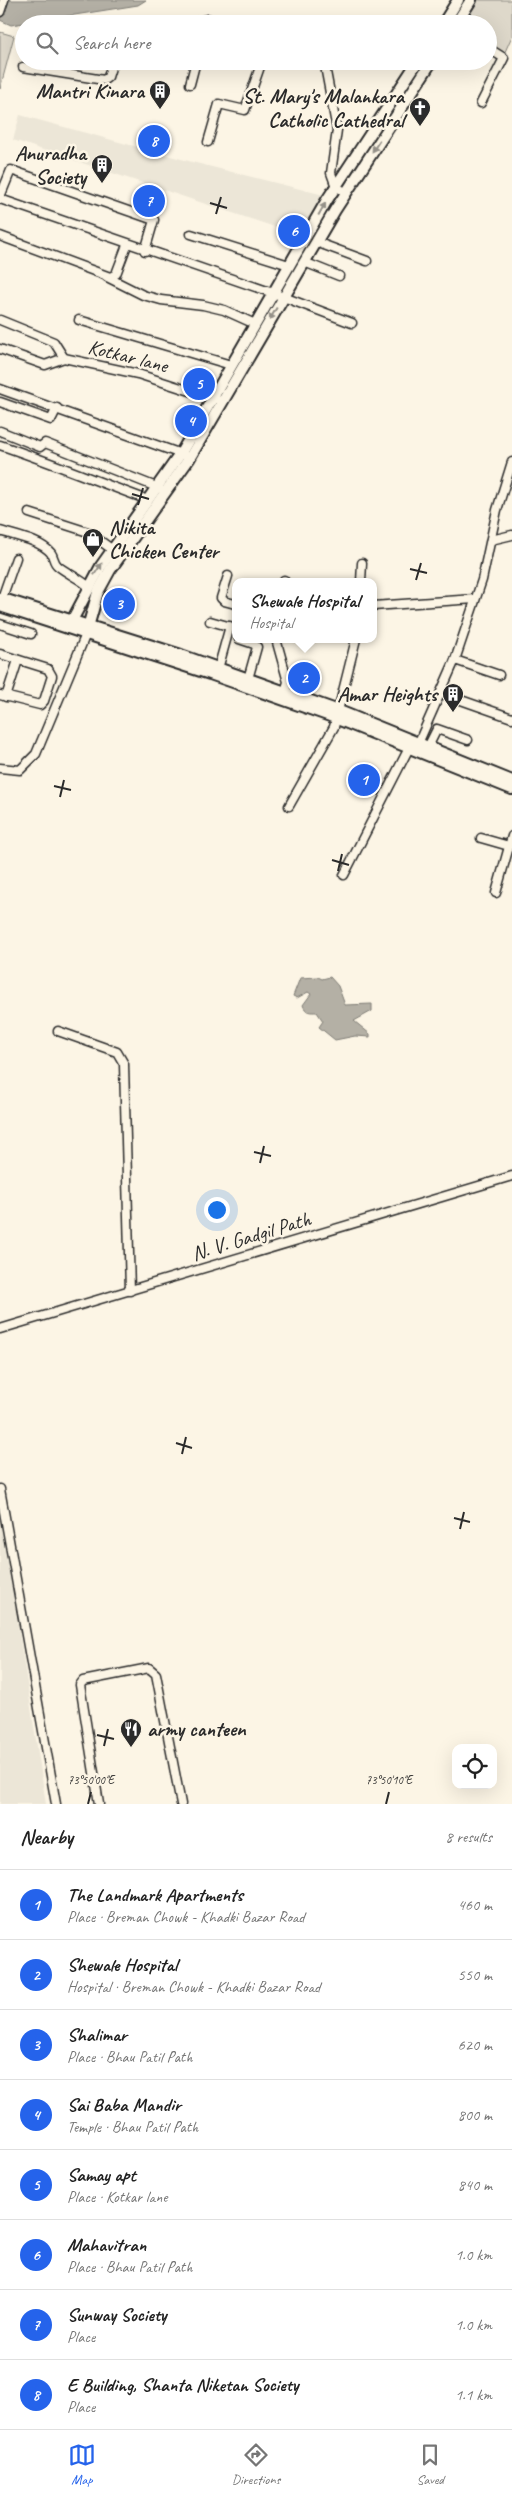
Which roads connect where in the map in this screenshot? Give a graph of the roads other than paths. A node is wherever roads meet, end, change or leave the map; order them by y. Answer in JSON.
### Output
{"nodes":[{"id":1,"x":4,"y":0,"type":"edge"},
{"id":2,"x":458,"y":0,"type":"edge"},
{"id":3,"x":471,"y":0,"type":"edge"},
{"id":4,"x":0,"y":12,"type":"edge"},
{"id":5,"x":450,"y":15,"type":"edge"},
{"id":6,"x":462,"y":15,"type":"edge"},
{"id":7,"x":497,"y":54,"type":"edge"},
{"id":8,"x":42,"y":70,"type":"edge"},
{"id":9,"x":110,"y":70,"type":"edge"},
{"id":10,"x":194,"y":70,"type":"edge"},
{"id":11,"x":259,"y":70,"type":"edge"},
{"id":12,"x":326,"y":70,"type":"edge"},
{"id":13,"x":412,"y":70,"type":"edge"},
{"id":14,"x":426,"y":70,"type":"edge"},
{"id":15,"x":190,"y":84,"type":"dead end"},
{"id":16,"x":481,"y":104,"type":"dead end"},
{"id":17,"x":208,"y":142,"type":"dead end"},
{"id":18,"x":336,"y":187,"type":"junction"},
{"id":19,"x":346,"y":192,"type":"junction"},
{"id":20,"x":0,"y":198,"type":"edge"},
{"id":21,"x":191,"y":234,"type":"dead end"},
{"id":22,"x":0,"y":236,"type":"edge"},
{"id":23,"x":316,"y":242,"type":"junction"},
{"id":24,"x":127,"y":244,"type":"junction"},
{"id":25,"x":145,"y":251,"type":"junction"},
{"id":26,"x":366,"y":261,"type":"dead end"},
{"id":27,"x":304,"y":262,"type":"junction"},
{"id":28,"x":289,"y":265,"type":"junction"},
{"id":29,"x":339,"y":276,"type":"dead end"},
{"id":30,"x":107,"y":277,"type":"junction"},
{"id":31,"x":273,"y":293,"type":"junction"},
{"id":32,"x":284,"y":297,"type":"junction"},
{"id":33,"x":0,"y":320,"type":"edge"},
{"id":34,"x":79,"y":320,"type":"dead end"},
{"id":35,"x":352,"y":323,"type":"dead end"},
{"id":36,"x":254,"y":324,"type":"junction"},
{"id":37,"x":0,"y":349,"type":"edge"},
{"id":38,"x":64,"y":358,"type":"junction"},
{"id":39,"x":231,"y":365,"type":"junction"},
{"id":40,"x":0,"y":390,"type":"edge"},
{"id":41,"x":213,"y":397,"type":"junction"},
{"id":42,"x":0,"y":402,"type":"edge"},
{"id":43,"x":223,"y":402,"type":"junction"},
{"id":44,"x":57,"y":408,"type":"junction"},
{"id":45,"x":0,"y":431,"type":"edge"},
{"id":46,"x":0,"y":445,"type":"edge"},
{"id":47,"x":186,"y":456,"type":"junction"},
{"id":48,"x":512,"y":462,"type":"edge"},
{"id":49,"x":162,"y":490,"type":"junction"},
{"id":50,"x":148,"y":500,"type":"junction"},
{"id":51,"x":29,"y":513,"type":"dead end"},
{"id":52,"x":144,"y":515,"type":"junction"},
{"id":53,"x":0,"y":530,"type":"edge"},
{"id":54,"x":512,"y":535,"type":"edge"},
{"id":55,"x":491,"y":540,"type":"junction"},
{"id":56,"x":116,"y":553,"type":"junction"},
{"id":57,"x":16,"y":558,"type":"dead end"},
{"id":58,"x":362,"y":563,"type":"dead end"},
{"id":59,"x":228,"y":576,"type":"dead end"},
{"id":60,"x":361,"y":578,"type":"edge"},
{"id":61,"x":88,"y":586,"type":"junction"},
{"id":62,"x":475,"y":599,"type":"junction"},
{"id":63,"x":1,"y":601,"type":"edge"},
{"id":64,"x":232,"y":603,"type":"edge"},
{"id":65,"x":377,"y":606,"type":"edge"},
{"id":66,"x":210,"y":621,"type":"dead end"},
{"id":67,"x":0,"y":624,"type":"edge"},
{"id":68,"x":69,"y":624,"type":"junction"},
{"id":69,"x":232,"y":627,"type":"edge"},
{"id":70,"x":87,"y":630,"type":"junction"},
{"id":71,"x":31,"y":634,"type":"dead end"},
{"id":72,"x":231,"y":637,"type":"edge"},
{"id":73,"x":251,"y":643,"type":"edge"},
{"id":74,"x":277,"y":643,"type":"edge"},
{"id":75,"x":355,"y":643,"type":"edge"},
{"id":76,"x":0,"y":654,"type":"edge"},
{"id":77,"x":18,"y":660,"type":"junction"},
{"id":78,"x":455,"y":660,"type":"junction"},
{"id":79,"x":218,"y":669,"type":"junction"},
{"id":80,"x":499,"y":675,"type":"dead end"},
{"id":81,"x":248,"y":679,"type":"junction"},
{"id":82,"x":285,"y":692,"type":"junction"},
{"id":83,"x":441,"y":693,"type":"junction"},
{"id":84,"x":3,"y":696,"type":"edge"},
{"id":85,"x":338,"y":715,"type":"junction"},
{"id":86,"x":512,"y":718,"type":"edge"},
{"id":87,"x":468,"y":740,"type":"dead end"},
{"id":88,"x":418,"y":747,"type":"junction"},
{"id":89,"x":0,"y":768,"type":"edge"},
{"id":90,"x":512,"y":781,"type":"edge"},
{"id":91,"x":512,"y":789,"type":"edge"},
{"id":92,"x":289,"y":806,"type":"dead end"},
{"id":93,"x":481,"y":838,"type":"dead end"},
{"id":94,"x":511,"y":841,"type":"edge"},
{"id":95,"x":344,"y":875,"type":"dead end"},
{"id":96,"x":496,"y":893,"type":"dead end"},
{"id":97,"x":58,"y":1031,"type":"dead end"},
{"id":98,"x":512,"y":1176,"type":"edge"},
{"id":99,"x":130,"y":1291,"type":"junction"},
{"id":100,"x":0,"y":1329,"type":"edge"},
{"id":101,"x":0,"y":1489,"type":"edge"},
{"id":102,"x":1,"y":1500,"type":"edge"},
{"id":103,"x":56,"y":1804,"type":"edge"},
{"id":104,"x":99,"y":1804,"type":"edge"},
{"id":105,"x":180,"y":1804,"type":"edge"}],
"edges":[{"from":1,"to":4,"type":"street"},
{"from":2,"to":5,"type":"main road"},
{"from":3,"to":6,"type":"main road"},
{"from":7,"to":16,"type":"street"},
{"from":8,"to":9,"type":"street"},
{"from":10,"to":15,"type":"street"},
{"from":11,"to":17,"type":"street"},
{"from":12,"to":18,"type":"street"},
{"from":13,"to":18,"type":"main road"},
{"from":14,"to":19,"type":"main road","one_way":true},
{"from":18,"to":19,"type":"street"},
{"from":28,"to":18,"type":"main road","one_way":true},
{"from":19,"to":23,"type":"main road"},
{"from":20,"to":24,"type":"street"},
{"from":20,"to":25,"type":"street"},
{"from":21,"to":28,"type":"street"},
{"from":22,"to":30,"type":"street"},
{"from":23,"to":26,"type":"street"},
{"from":23,"to":27,"type":"main road"},
{"from":24,"to":25,"type":"street"},
{"from":24,"to":30,"type":"street"},
{"from":25,"to":31,"type":"street"},
{"from":27,"to":29,"type":"street"},
{"from":27,"to":32,"type":"main road"},
{"from":28,"to":31,"type":"main road"},
{"from":30,"to":36,"type":"street"},
{"from":31,"to":32,"type":"street"},
{"from":31,"to":36,"type":"main road"},
{"from":32,"to":35,"type":"street"},
{"from":32,"to":43,"type":"main road","one_way":true},
{"from":33,"to":38,"type":"street","name":"Kotkar lane"},
{"from":34,"to":39,"type":"street"},
{"from":36,"to":39,"type":"main road"},
{"from":37,"to":38,"type":"street","name":"Kotkar lane"},
{"from":38,"to":41,"type":"street","name":"Kotkar lane"},
{"from":39,"to":41,"type":"main road"},
{"from":40,"to":44,"type":"street"},
{"from":41,"to":43,"type":"street","name":"Kotkar lane"},
{"from":41,"to":47,"type":"main road"},
{"from":42,"to":44,"type":"street"},
{"from":43,"to":47,"type":"main road"},
{"from":44,"to":47,"type":"street"},
{"from":45,"to":49,"type":"street"},
{"from":46,"to":50,"type":"street"},
{"from":47,"to":49,"type":"main road"},
{"from":48,"to":55,"type":"street"},
{"from":49,"to":50,"type":"main road"},
{"from":49,"to":52,"type":"main road"},
{"from":50,"to":52,"type":"main road"},
{"from":51,"to":56,"type":"street"},
{"from":52,"to":56,"type":"main road"},
{"from":53,"to":61,"type":"street"},
{"from":54,"to":55,"type":"street"},
{"from":55,"to":62,"type":"street"},
{"from":61,"to":56,"type":"main road","one_way":true},
{"from":56,"to":70,"type":"main road"},
{"from":57,"to":63,"type":"street"},
{"from":58,"to":60,"type":"street"},
{"from":59,"to":64,"type":"street"},
{"from":61,"to":68,"type":"main road"},
{"from":62,"to":65,"type":"street"},
{"from":62,"to":78,"type":"street"},
{"from":63,"to":68,"type":"main road"},
{"from":66,"to":69,"type":"street"},
{"from":67,"to":71,"type":"street"},
{"from":68,"to":70,"type":"main road"},
{"from":69,"to":72,"type":"street"},
{"from":70,"to":79,"type":"main road"},
{"from":70,"to":85,"type":"main road"},
{"from":70,"to":89,"type":"street"},
{"from":72,"to":79,"type":"street"},
{"from":73,"to":81,"type":"street"},
{"from":74,"to":82,"type":"street"},
{"from":75,"to":85,"type":"street"},
{"from":76,"to":77,"type":"street"},
{"from":77,"to":84,"type":"street"},
{"from":77,"to":84,"type":"street"},
{"from":78,"to":80,"type":"street"},
{"from":78,"to":83,"type":"street"},
{"from":79,"to":81,"type":"main road"},
{"from":81,"to":82,"type":"main road"},
{"from":82,"to":85,"type":"main road"},
{"from":83,"to":86,"type":"street"},
{"from":83,"to":88,"type":"street"},
{"from":85,"to":88,"type":"main road"},
{"from":85,"to":92,"type":"street"},
{"from":87,"to":88,"type":"street"},
{"from":88,"to":90,"type":"main road"},
{"from":88,"to":91,"type":"main road"},
{"from":88,"to":95,"type":"street"},
{"from":93,"to":94,"type":"street"},
{"from":94,"to":96,"type":"street"},
{"from":97,"to":99,"type":"street"},
{"from":98,"to":99,"type":"street","name":"N. V. Gadgil Path"},
{"from":99,"to":100,"type":"street","name":"N. V. Gadgil Path"},
{"from":101,"to":102,"type":"street"},
{"from":102,"to":103,"type":"street"},
{"from":104,"to":105,"type":"street"}]}
